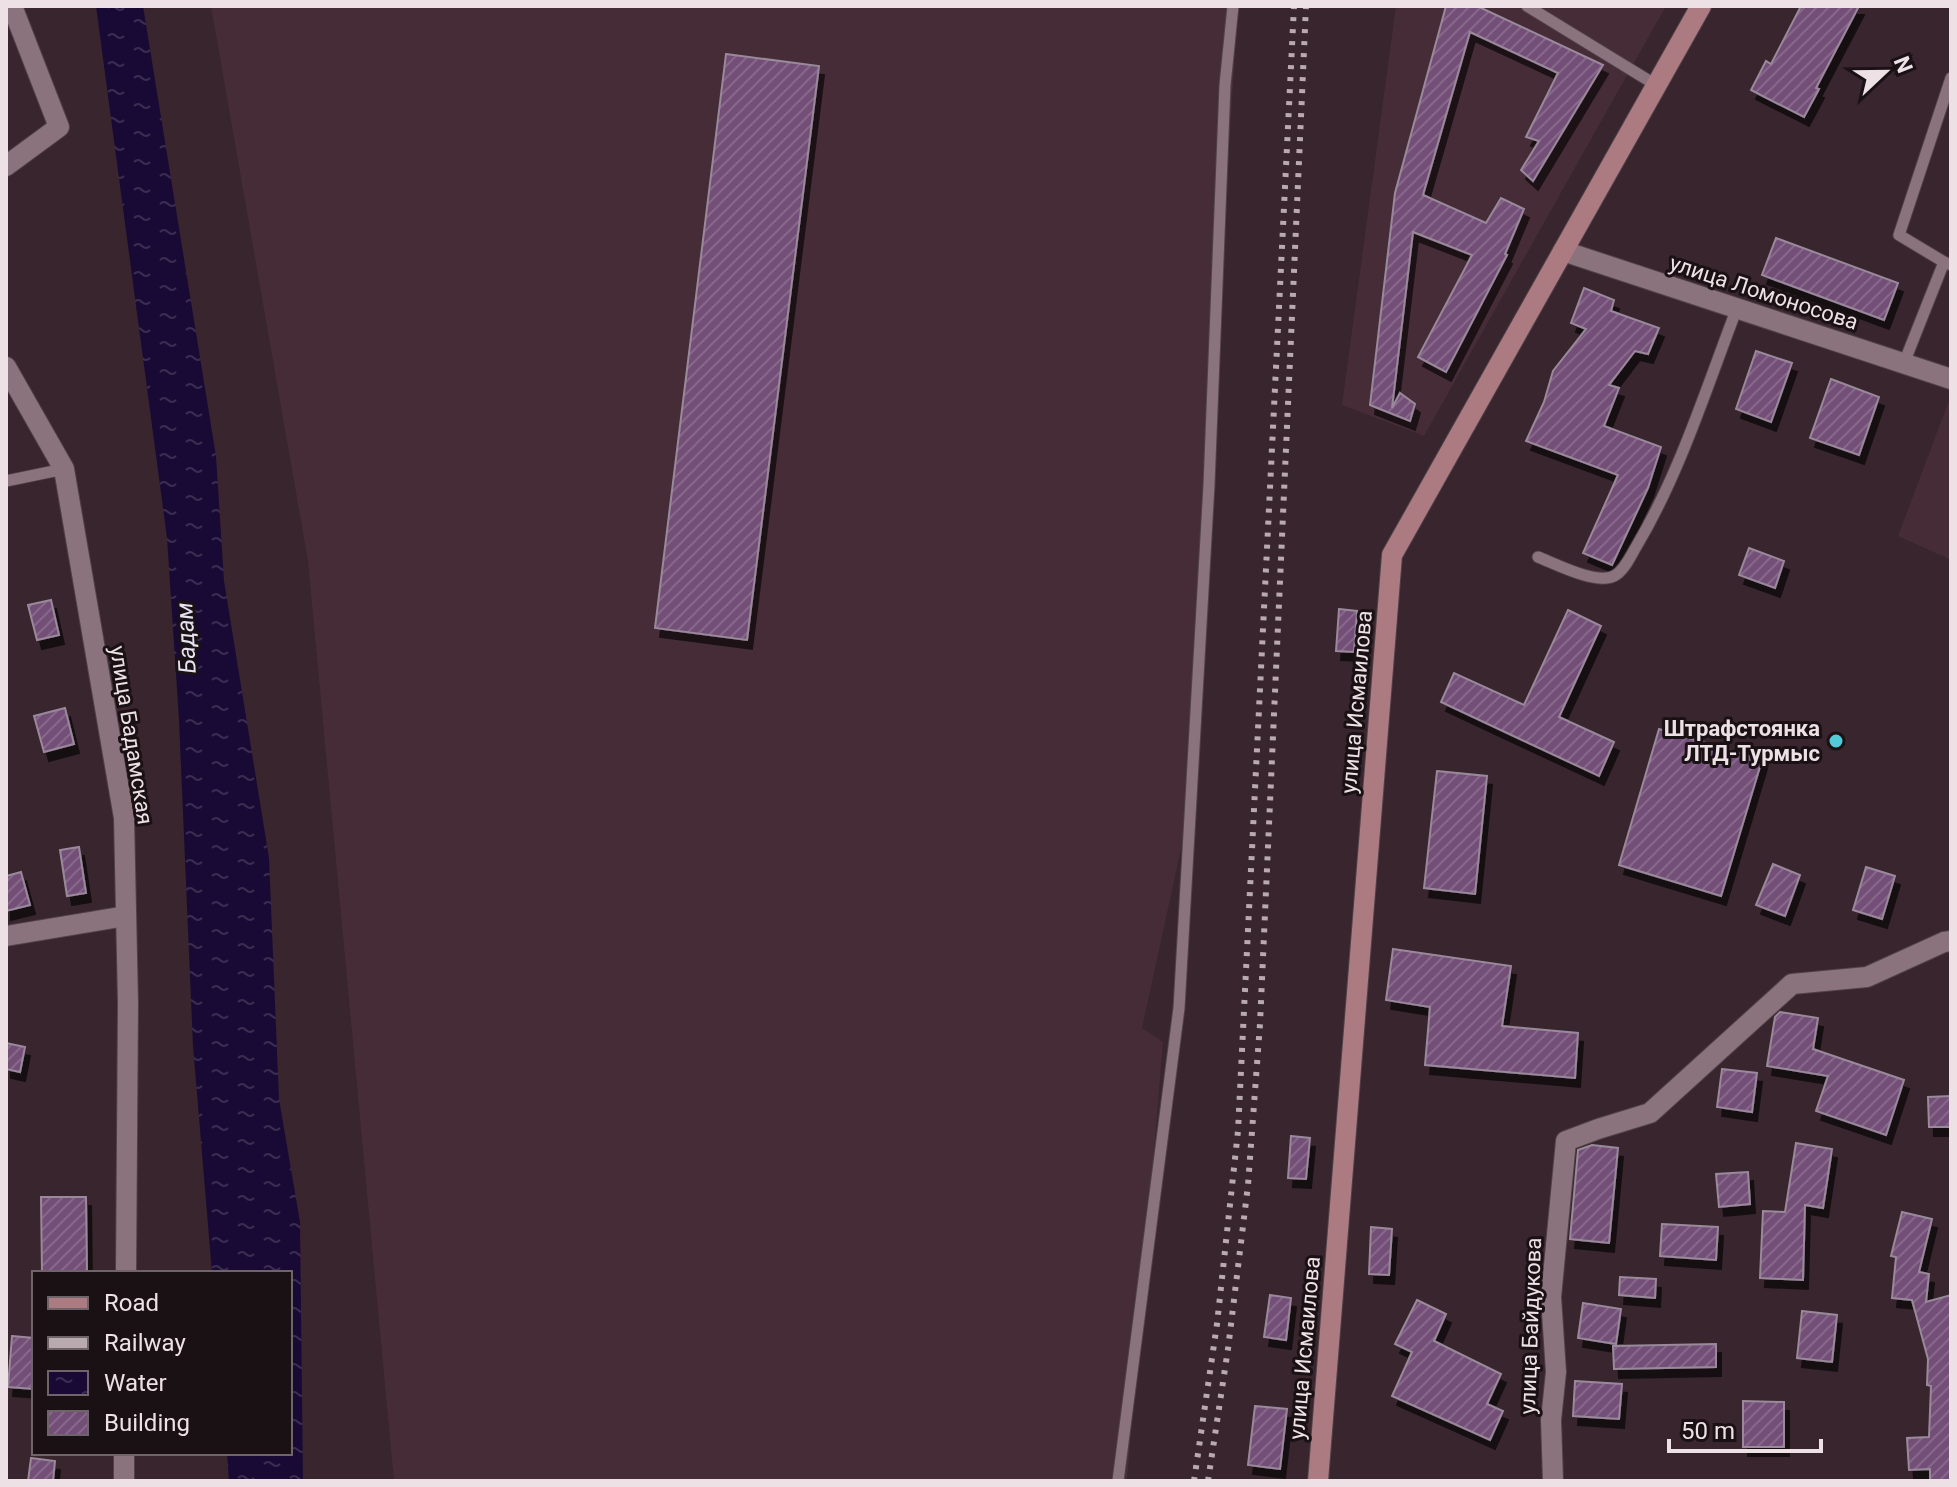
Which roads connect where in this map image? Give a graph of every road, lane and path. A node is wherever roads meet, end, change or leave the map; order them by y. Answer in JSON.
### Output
{"nodes":[{"id":1,"x":12,"y":6,"type":"edge"},
{"id":2,"x":1233,"y":6,"type":"edge"},
{"id":3,"x":1527,"y":6,"type":"edge"},
{"id":4,"x":1701,"y":6,"type":"edge"},
{"id":5,"x":1951,"y":78,"type":"edge"},
{"id":6,"x":1656,"y":85,"type":"junction"},
{"id":7,"x":6,"y":166,"type":"edge"},
{"id":8,"x":1563,"y":251,"type":"junction"},
{"id":9,"x":1948,"y":264,"type":"edge"},
{"id":10,"x":1737,"y":308,"type":"junction"},
{"id":11,"x":1904,"y":363,"type":"junction"},
{"id":12,"x":6,"y":367,"type":"edge"},
{"id":13,"x":1951,"y":379,"type":"edge"},
{"id":14,"x":64,"y":469,"type":"junction"},
{"id":15,"x":6,"y":481,"type":"edge"},
{"id":16,"x":1538,"y":557,"type":"dead end"},
{"id":17,"x":126,"y":916,"type":"junction"},
{"id":18,"x":6,"y":936,"type":"edge"},
{"id":19,"x":1951,"y":941,"type":"edge"},
{"id":20,"x":126,"y":1271,"type":"edge"},
{"id":21,"x":124,"y":1455,"type":"edge"},
{"id":22,"x":124,"y":1481,"type":"edge"},
{"id":23,"x":1118,"y":1481,"type":"edge"},
{"id":24,"x":1318,"y":1481,"type":"edge"},
{"id":25,"x":1553,"y":1481,"type":"edge"}],
"edges":[{"from":1,"to":7,"type":"street"},
{"from":2,"to":23,"type":"lane"},
{"from":3,"to":6,"type":"lane"},
{"from":4,"to":6,"type":"main road","name":"улица Исмаилова"},
{"from":5,"to":9,"type":"lane"},
{"from":6,"to":8,"type":"main road","name":"улица Исмаилова"},
{"from":8,"to":10,"type":"street","name":"улица Ломоносова"},
{"from":8,"to":24,"type":"main road","name":"улица Исмаилова"},
{"from":9,"to":11,"type":"lane"},
{"from":10,"to":11,"type":"street","name":"улица Ломоносова"},
{"from":10,"to":16,"type":"lane"},
{"from":11,"to":13,"type":"street","name":"улица Ломоносова"},
{"from":12,"to":14,"type":"street","name":"улица Бадамская"},
{"from":14,"to":15,"type":"lane"},
{"from":14,"to":17,"type":"street","name":"улица Бадамская"},
{"from":17,"to":18,"type":"street"},
{"from":17,"to":20,"type":"street","name":"улица Бадамская"},
{"from":19,"to":25,"type":"street","name":"улица Байдукова"},
{"from":21,"to":22,"type":"street"}]}
